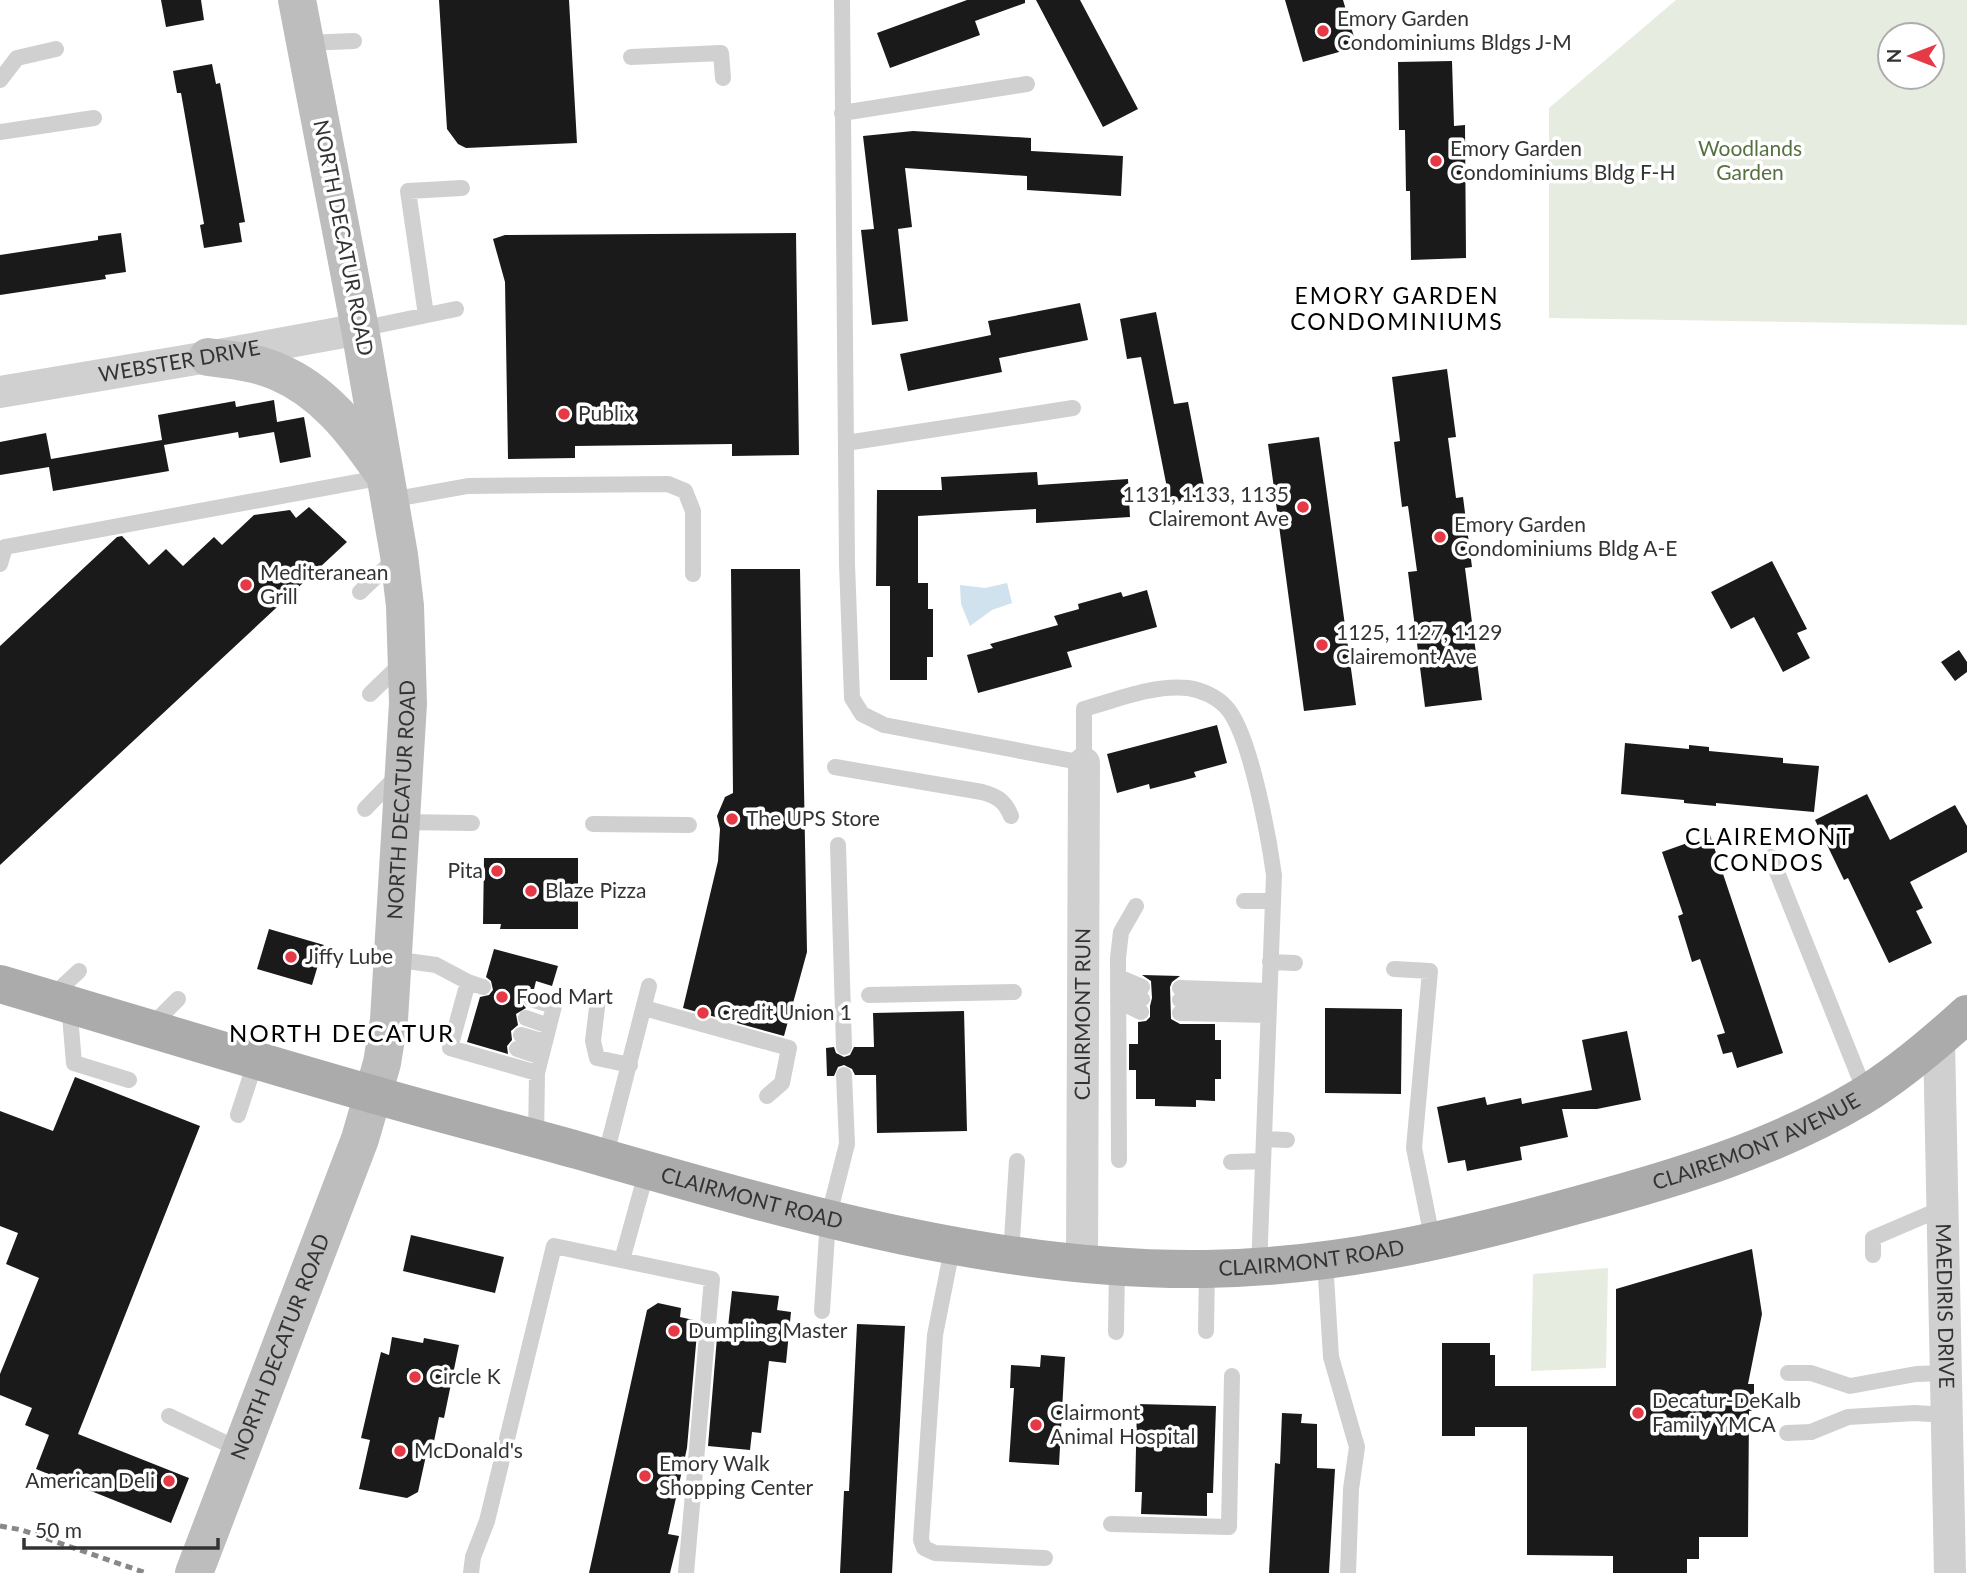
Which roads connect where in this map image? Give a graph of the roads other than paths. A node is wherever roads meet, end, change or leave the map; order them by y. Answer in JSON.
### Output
{"nodes":[{"id":1,"x":297,"y":0,"type":"edge"},
{"id":2,"x":842,"y":0,"type":"edge"},
{"id":3,"x":354,"y":41,"type":"dead end"},
{"id":4,"x":306,"y":43,"type":"junction"},
{"id":5,"x":56,"y":49,"type":"dead end"},
{"id":6,"x":631,"y":57,"type":"dead end"},
{"id":7,"x":723,"y":78,"type":"dead end"},
{"id":8,"x":0,"y":80,"type":"edge"},
{"id":9,"x":1027,"y":84,"type":"dead end"},
{"id":10,"x":842,"y":113,"type":"junction"},
{"id":11,"x":94,"y":118,"type":"dead end"},
{"id":12,"x":0,"y":132,"type":"edge"},
{"id":13,"x":462,"y":188,"type":"dead end"},
{"id":14,"x":456,"y":309,"type":"dead end"},
{"id":15,"x":426,"y":315,"type":"junction"},
{"id":16,"x":360,"y":329,"type":"junction"},
{"id":17,"x":208,"y":357,"type":"junction"},
{"id":18,"x":0,"y":392,"type":"edge"},
{"id":19,"x":1073,"y":408,"type":"dead end"},
{"id":20,"x":846,"y":443,"type":"junction"},
{"id":21,"x":388,"y":488,"type":"junction"},
{"id":22,"x":399,"y":555,"type":"junction"},
{"id":23,"x":0,"y":564,"type":"edge"},
{"id":24,"x":693,"y":574,"type":"dead end"},
{"id":25,"x":360,"y":592,"type":"dead end"},
{"id":26,"x":408,"y":656,"type":"junction"},
{"id":27,"x":370,"y":694,"type":"dead end"},
{"id":28,"x":1084,"y":763,"type":"junction"},
{"id":29,"x":835,"y":767,"type":"dead end"},
{"id":30,"x":404,"y":768,"type":"junction"},
{"id":31,"x":365,"y":809,"type":"dead end"},
{"id":32,"x":1011,"y":816,"type":"dead end"},
{"id":33,"x":400,"y":822,"type":"junction"},
{"id":34,"x":472,"y":823,"type":"dead end"},
{"id":35,"x":593,"y":824,"type":"dead end"},
{"id":36,"x":689,"y":825,"type":"dead end"},
{"id":37,"x":838,"y":845,"type":"dead end"},
{"id":38,"x":1771,"y":857,"type":"dead end"},
{"id":39,"x":1244,"y":901,"type":"dead end"},
{"id":40,"x":1273,"y":901,"type":"junction"},
{"id":41,"x":1136,"y":906,"type":"dead end"},
{"id":42,"x":392,"y":959,"type":"junction"},
{"id":43,"x":1270,"y":962,"type":"junction"},
{"id":44,"x":1295,"y":963,"type":"dead end"},
{"id":45,"x":1394,"y":969,"type":"dead end"},
{"id":46,"x":0,"y":984,"type":"edge"},
{"id":47,"x":649,"y":985,"type":"dead end"},
{"id":48,"x":1118,"y":989,"type":"junction"},
{"id":49,"x":66,"y":991,"type":"junction"},
{"id":50,"x":1014,"y":992,"type":"dead end"},
{"id":51,"x":869,"y":995,"type":"dead end"},
{"id":52,"x":178,"y":999,"type":"dead end"},
{"id":53,"x":531,"y":999,"type":"dead end"},
{"id":54,"x":598,"y":999,"type":"dead end"},
{"id":55,"x":1269,"y":1003,"type":"junction"},
{"id":56,"x":644,"y":1008,"type":"junction"},
{"id":57,"x":1967,"y":1014,"type":"edge"},
{"id":58,"x":526,"y":1018,"type":"dead end"},
{"id":59,"x":149,"y":1028,"type":"junction"},
{"id":60,"x":1939,"y":1040,"type":"junction"},
{"id":61,"x":545,"y":1041,"type":"junction"},
{"id":62,"x":519,"y":1042,"type":"dead end"},
{"id":63,"x":844,"y":1047,"type":"dead end"},
{"id":64,"x":256,"y":1060,"type":"junction"},
{"id":65,"x":630,"y":1065,"type":"junction"},
{"id":66,"x":537,"y":1073,"type":"junction"},
{"id":67,"x":844,"y":1075,"type":"dead end"},
{"id":68,"x":129,"y":1080,"type":"dead end"},
{"id":69,"x":373,"y":1093,"type":"junction"},
{"id":70,"x":1866,"y":1094,"type":"junction"},
{"id":71,"x":767,"y":1096,"type":"dead end"},
{"id":72,"x":238,"y":1115,"type":"dead end"},
{"id":73,"x":537,"y":1139,"type":"junction"},
{"id":74,"x":1264,"y":1139,"type":"junction"},
{"id":75,"x":1287,"y":1140,"type":"dead end"},
{"id":76,"x":605,"y":1158,"type":"junction"},
{"id":77,"x":1119,"y":1160,"type":"dead end"},
{"id":78,"x":1017,"y":1161,"type":"dead end"},
{"id":79,"x":1263,"y":1161,"type":"junction"},
{"id":80,"x":1231,"y":1163,"type":"dead end"},
{"id":81,"x":647,"y":1170,"type":"junction"},
{"id":82,"x":1944,"y":1208,"type":"junction"},
{"id":83,"x":828,"y":1219,"type":"junction"},
{"id":84,"x":1522,"y":1220,"type":"joint"},
{"id":85,"x":1433,"y":1243,"type":"junction"},
{"id":86,"x":953,"y":1244,"type":"junction"},
{"id":87,"x":1010,"y":1255,"type":"junction"},
{"id":88,"x":1873,"y":1255,"type":"dead end"},
{"id":89,"x":622,"y":1260,"type":"junction"},
{"id":90,"x":1325,"y":1261,"type":"junction"},
{"id":91,"x":1100,"y":1265,"type":"junction"},
{"id":92,"x":1259,"y":1268,"type":"junction"},
{"id":93,"x":1207,"y":1269,"type":"junction"},
{"id":94,"x":821,"y":1311,"type":"dead end"},
{"id":95,"x":1206,"y":1331,"type":"dead end"},
{"id":96,"x":1116,"y":1332,"type":"dead end"},
{"id":97,"x":1788,"y":1373,"type":"dead end"},
{"id":98,"x":1947,"y":1373,"type":"junction"},
{"id":99,"x":1232,"y":1376,"type":"dead end"},
{"id":100,"x":1947,"y":1415,"type":"junction"},
{"id":101,"x":169,"y":1416,"type":"dead end"},
{"id":102,"x":1787,"y":1433,"type":"dead end"},
{"id":103,"x":242,"y":1451,"type":"junction"},
{"id":104,"x":1111,"y":1524,"type":"dead end"},
{"id":105,"x":1000,"y":1556,"type":"junction"},
{"id":106,"x":1045,"y":1558,"type":"dead end"},
{"id":107,"x":1956,"y":1565,"type":"edge"},
{"id":108,"x":194,"y":1573,"type":"edge"},
{"id":109,"x":471,"y":1573,"type":"edge"},
{"id":110,"x":686,"y":1573,"type":"edge"},
{"id":111,"x":999,"y":1573,"type":"edge"},
{"id":112,"x":1348,"y":1573,"type":"edge"}],
"edges":[{"from":1,"to":4,"type":"main road","name":"NORTH DECATUR ROAD"},
{"from":2,"to":10,"type":"lane"},
{"from":3,"to":4,"type":"lane"},
{"from":4,"to":16,"type":"main road","name":"NORTH DECATUR ROAD"},
{"from":5,"to":8,"type":"lane"},
{"from":6,"to":7,"type":"lane"},
{"from":9,"to":10,"type":"lane"},
{"from":10,"to":20,"type":"lane"},
{"from":11,"to":12,"type":"lane"},
{"from":13,"to":15,"type":"lane"},
{"from":14,"to":15,"type":"lane"},
{"from":15,"to":16,"type":"lane"},
{"from":16,"to":17,"type":"street","name":"WEBSTER DRIVE"},
{"from":16,"to":21,"type":"main road","name":"NORTH DECATUR ROAD"},
{"from":17,"to":18,"type":"street","name":"WEBSTER DRIVE"},
{"from":17,"to":21,"type":"main road"},
{"from":19,"to":20,"type":"lane"},
{"from":20,"to":28,"type":"lane"},
{"from":21,"to":22,"type":"main road","name":"NORTH DECATUR ROAD"},
{"from":21,"to":23,"type":"lane"},
{"from":21,"to":24,"type":"lane"},
{"from":22,"to":25,"type":"lane"},
{"from":22,"to":26,"type":"main road","name":"NORTH DECATUR ROAD"},
{"from":26,"to":27,"type":"lane"},
{"from":26,"to":30,"type":"main road","name":"NORTH DECATUR ROAD"},
{"from":28,"to":40,"type":"lane"},
{"from":28,"to":91,"type":"street","name":"CLAIRMONT RUN"},
{"from":29,"to":32,"type":"lane"},
{"from":30,"to":31,"type":"lane"},
{"from":30,"to":33,"type":"main road","name":"NORTH DECATUR ROAD"},
{"from":33,"to":34,"type":"lane"},
{"from":33,"to":42,"type":"main road","name":"NORTH DECATUR ROAD"},
{"from":35,"to":36,"type":"lane"},
{"from":37,"to":63,"type":"lane"},
{"from":38,"to":70,"type":"lane"},
{"from":39,"to":40,"type":"lane"},
{"from":40,"to":43,"type":"lane"},
{"from":41,"to":48,"type":"lane"},
{"from":42,"to":66,"type":"lane"},
{"from":42,"to":69,"type":"main road","name":"NORTH DECATUR ROAD"},
{"from":43,"to":44,"type":"lane"},
{"from":43,"to":55,"type":"lane"},
{"from":45,"to":85,"type":"lane"},
{"from":46,"to":49,"type":"main road","name":"CLAIRMONT ROAD"},
{"from":47,"to":56,"type":"lane"},
{"from":48,"to":48,"type":"lane"},
{"from":48,"to":77,"type":"lane"},
{"from":49,"to":59,"type":"main road","name":"CLAIRMONT ROAD"},
{"from":49,"to":68,"type":"lane"},
{"from":50,"to":51,"type":"lane"},
{"from":52,"to":59,"type":"lane"},
{"from":53,"to":61,"type":"lane"},
{"from":54,"to":65,"type":"lane"},
{"from":55,"to":55,"type":"lane"},
{"from":55,"to":74,"type":"lane"},
{"from":56,"to":65,"type":"lane"},
{"from":56,"to":71,"type":"lane"},
{"from":57,"to":60,"type":"main road","name":"CLAIREMONT AVENUE"},
{"from":58,"to":61,"type":"lane"},
{"from":59,"to":64,"type":"main road","name":"CLAIRMONT ROAD"},
{"from":60,"to":70,"type":"main road","name":"CLAIREMONT AVENUE"},
{"from":60,"to":82,"type":"street","name":"MAEDIRIS DRIVE"},
{"from":61,"to":62,"type":"lane"},
{"from":61,"to":66,"type":"lane"},
{"from":64,"to":69,"type":"main road","name":"CLAIRMONT ROAD"},
{"from":64,"to":72,"type":"lane"},
{"from":65,"to":76,"type":"lane"},
{"from":66,"to":73,"type":"lane"},
{"from":67,"to":83,"type":"lane"},
{"from":69,"to":73,"type":"main road","name":"CLAIRMONT ROAD"},
{"from":69,"to":103,"type":"main road","name":"NORTH DECATUR ROAD"},
{"from":70,"to":84,"type":"main road","name":"CLAIREMONT AVENUE"},
{"from":73,"to":76,"type":"main road","name":"CLAIRMONT ROAD"},
{"from":74,"to":75,"type":"lane"},
{"from":74,"to":79,"type":"lane"},
{"from":76,"to":81,"type":"main road","name":"CLAIRMONT ROAD"},
{"from":78,"to":87,"type":"lane"},
{"from":79,"to":80,"type":"lane"},
{"from":79,"to":92,"type":"lane"},
{"from":81,"to":83,"type":"main road","name":"CLAIRMONT ROAD"},
{"from":81,"to":89,"type":"lane"},
{"from":82,"to":88,"type":"lane"},
{"from":82,"to":98,"type":"street","name":"MAEDIRIS DRIVE"},
{"from":83,"to":86,"type":"main road","name":"CLAIRMONT ROAD"},
{"from":83,"to":94,"type":"lane"},
{"from":84,"to":85,"type":"main road","name":"CLAIRMONT ROAD"},
{"from":85,"to":90,"type":"main road","name":"CLAIRMONT ROAD"},
{"from":86,"to":87,"type":"main road","name":"CLAIRMONT ROAD"},
{"from":86,"to":105,"type":"lane"},
{"from":87,"to":91,"type":"main road","name":"CLAIRMONT ROAD"},
{"from":89,"to":109,"type":"lane"},
{"from":89,"to":110,"type":"lane"},
{"from":90,"to":92,"type":"main road","name":"CLAIRMONT ROAD"},
{"from":90,"to":112,"type":"lane"},
{"from":91,"to":93,"type":"main road","name":"CLAIRMONT ROAD"},
{"from":91,"to":96,"type":"lane"},
{"from":92,"to":93,"type":"main road","name":"CLAIRMONT ROAD"},
{"from":93,"to":95,"type":"lane"},
{"from":97,"to":98,"type":"lane"},
{"from":98,"to":100,"type":"street","name":"MAEDIRIS DRIVE"},
{"from":99,"to":104,"type":"lane"},
{"from":100,"to":102,"type":"lane"},
{"from":100,"to":107,"type":"street","name":"MAEDIRIS DRIVE"},
{"from":101,"to":103,"type":"lane"},
{"from":103,"to":108,"type":"main road","name":"NORTH DECATUR ROAD"},
{"from":105,"to":106,"type":"lane"},
{"from":105,"to":111,"type":"lane"}]}
